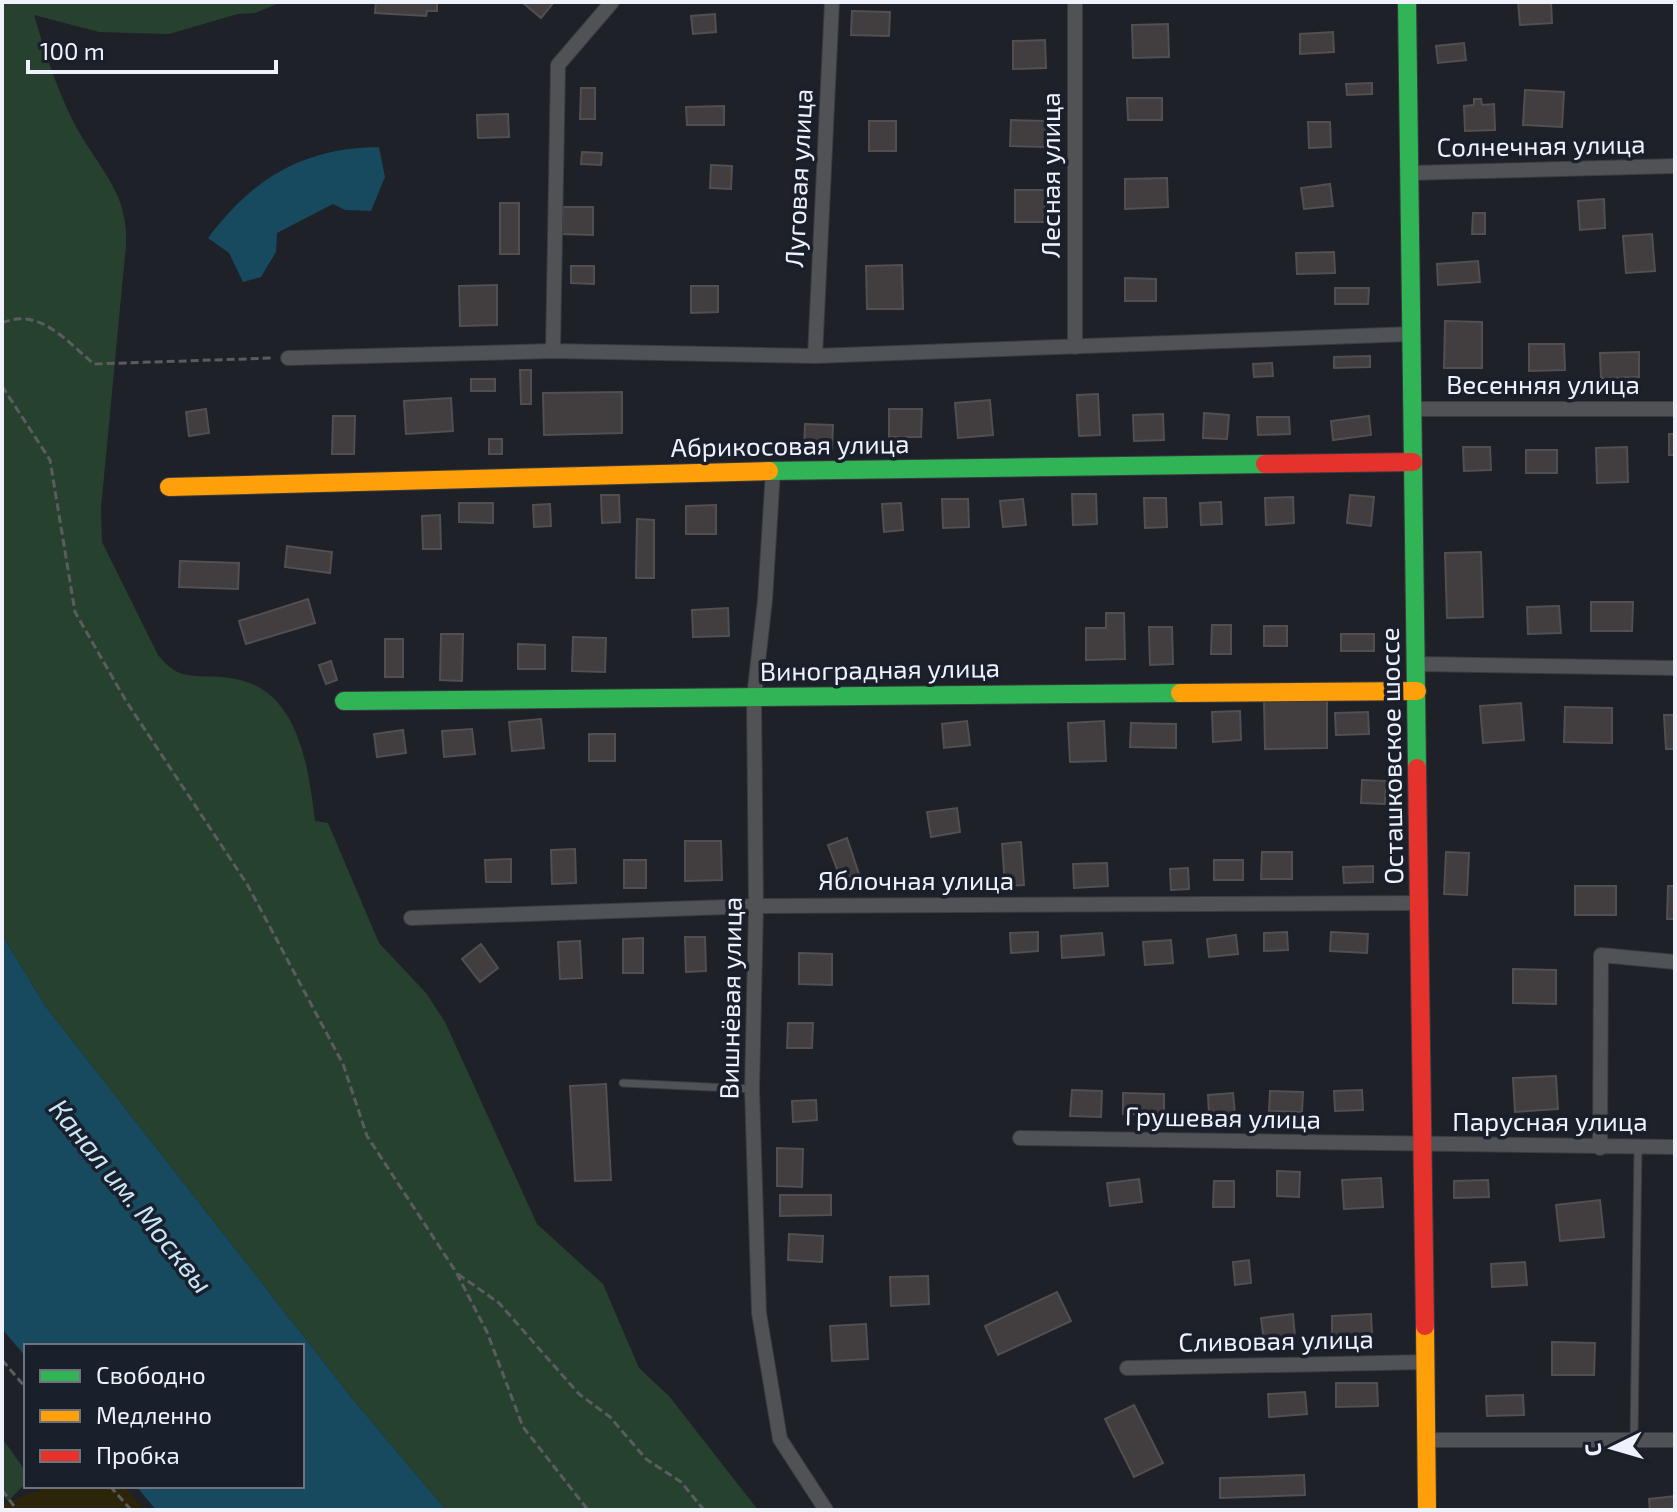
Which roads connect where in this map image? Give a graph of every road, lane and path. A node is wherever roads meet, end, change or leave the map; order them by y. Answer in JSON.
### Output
{"nodes":[{"id":1,"x":612,"y":2,"type":"edge"},
{"id":2,"x":832,"y":2,"type":"edge"},
{"id":3,"x":1075,"y":2,"type":"edge"},
{"id":4,"x":1407,"y":2,"type":"edge"},
{"id":5,"x":1675,"y":166,"type":"edge"},
{"id":6,"x":1409,"y":173,"type":"junction"},
{"id":7,"x":2,"y":323,"type":"edge"},
{"id":8,"x":1411,"y":334,"type":"junction"},
{"id":9,"x":1075,"y":347,"type":"junction"},
{"id":10,"x":553,"y":351,"type":"junction"},
{"id":11,"x":815,"y":356,"type":"junction"},
{"id":12,"x":288,"y":358,"type":"joint"},
{"id":13,"x":2,"y":386,"type":"edge"},
{"id":14,"x":1411,"y":409,"type":"junction"},
{"id":15,"x":1675,"y":409,"type":"edge"},
{"id":16,"x":1413,"y":462,"type":"junction"},
{"id":17,"x":773,"y":471,"type":"junction"},
{"id":18,"x":169,"y":487,"type":"dead end"},
{"id":19,"x":1417,"y":664,"type":"junction"},
{"id":20,"x":1675,"y":668,"type":"edge"},
{"id":21,"x":1417,"y":691,"type":"junction"},
{"id":22,"x":754,"y":697,"type":"junction"},
{"id":23,"x":344,"y":701,"type":"dead end"},
{"id":24,"x":1421,"y":903,"type":"junction"},
{"id":25,"x":756,"y":906,"type":"junction"},
{"id":26,"x":411,"y":918,"type":"dead end"},
{"id":27,"x":1675,"y":962,"type":"edge"},
{"id":28,"x":623,"y":1083,"type":"dead end"},
{"id":29,"x":752,"y":1089,"type":"junction"},
{"id":30,"x":1020,"y":1138,"type":"dead end"},
{"id":31,"x":1425,"y":1146,"type":"junction"},
{"id":32,"x":1638,"y":1146,"type":"junction"},
{"id":33,"x":1675,"y":1147,"type":"edge"},
{"id":34,"x":1600,"y":1148,"type":"junction"},
{"id":35,"x":456,"y":1272,"type":"junction"},
{"id":36,"x":2,"y":1360,"type":"edge"},
{"id":37,"x":1427,"y":1362,"type":"junction"},
{"id":38,"x":1127,"y":1368,"type":"dead end"},
{"id":39,"x":24,"y":1386,"type":"edge"},
{"id":40,"x":1425,"y":1440,"type":"junction"},
{"id":41,"x":1675,"y":1440,"type":"edge"},
{"id":42,"x":1634,"y":1441,"type":"junction"},
{"id":43,"x":112,"y":1488,"type":"edge"},
{"id":44,"x":2,"y":1490,"type":"edge"},
{"id":45,"x":17,"y":1510,"type":"edge"},
{"id":46,"x":131,"y":1510,"type":"edge"},
{"id":47,"x":588,"y":1510,"type":"edge"},
{"id":48,"x":704,"y":1510,"type":"edge"},
{"id":49,"x":826,"y":1510,"type":"edge"},
{"id":50,"x":1427,"y":1510,"type":"edge"}],
"edges":[{"from":1,"to":10,"type":"street"},
{"from":2,"to":11,"type":"street","name":"Луговая улица"},
{"from":3,"to":9,"type":"street","name":"Лесная улица"},
{"from":4,"to":6,"type":"street","name":"Осташковское шоссе"},
{"from":5,"to":6,"type":"street","name":"Солнечная улица"},
{"from":6,"to":8,"type":"street","name":"Осташковское шоссе"},
{"from":7,"to":12,"type":"path"},
{"from":8,"to":9,"type":"street"},
{"from":8,"to":14,"type":"street","name":"Осташковское шоссе"},
{"from":9,"to":11,"type":"street"},
{"from":10,"to":11,"type":"street"},
{"from":10,"to":12,"type":"street"},
{"from":13,"to":35,"type":"path"},
{"from":14,"to":15,"type":"street","name":"Весенняя улица"},
{"from":14,"to":16,"type":"street","name":"Осташковское шоссе"},
{"from":16,"to":17,"type":"street","name":"Абрикосовая улица"},
{"from":16,"to":19,"type":"street","name":"Осташковское шоссе"},
{"from":17,"to":18,"type":"street","name":"Абрикосовая улица"},
{"from":17,"to":22,"type":"street","name":"Вишнёвая улица"},
{"from":19,"to":20,"type":"street"},
{"from":19,"to":21,"type":"street","name":"Осташковское шоссе"},
{"from":21,"to":22,"type":"street","name":"Виноградная улица"},
{"from":21,"to":24,"type":"street","name":"Осташковское шоссе"},
{"from":22,"to":23,"type":"street","name":"Виноградная улица"},
{"from":22,"to":25,"type":"street","name":"Вишнёвая улица"},
{"from":24,"to":25,"type":"street","name":"Яблочная улица"},
{"from":24,"to":31,"type":"street","name":"Осташковское шоссе"},
{"from":25,"to":26,"type":"street","name":"Яблочная улица"},
{"from":25,"to":29,"type":"street","name":"Вишнёвая улица"},
{"from":27,"to":34,"type":"street"},
{"from":28,"to":29,"type":"lane"},
{"from":29,"to":49,"type":"street","name":"Вишнёвая улица"},
{"from":30,"to":31,"type":"street","name":"Грушевая улица"},
{"from":31,"to":34,"type":"street","name":"Парусная улица"},
{"from":31,"to":37,"type":"street","name":"Осташковское шоссе"},
{"from":32,"to":33,"type":"street","name":"Парусная улица"},
{"from":32,"to":34,"type":"street","name":"Парусная улица"},
{"from":32,"to":42,"type":"lane"},
{"from":35,"to":47,"type":"path"},
{"from":35,"to":48,"type":"path"},
{"from":36,"to":39,"type":"path"},
{"from":37,"to":38,"type":"street","name":"Сливовая улица"},
{"from":37,"to":40,"type":"street","name":"Осташковское шоссе"},
{"from":40,"to":42,"type":"street"},
{"from":40,"to":50,"type":"street","name":"Осташковское шоссе"},
{"from":41,"to":42,"type":"street"},
{"from":43,"to":46,"type":"path"},
{"from":44,"to":45,"type":"path"}]}
